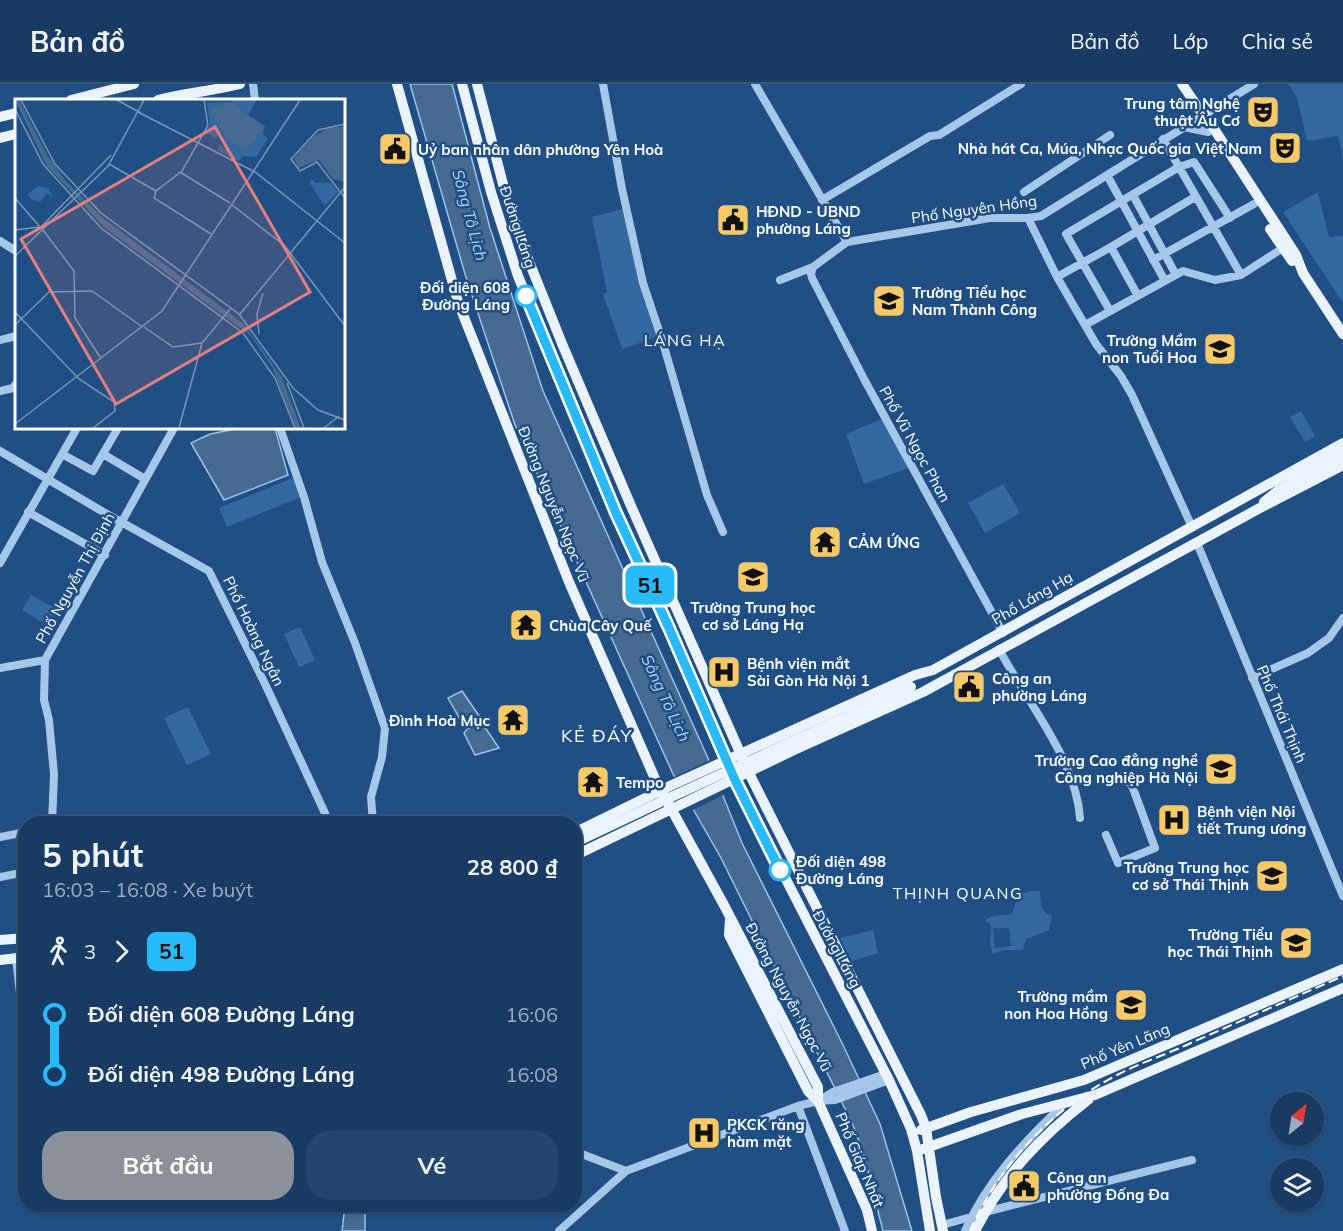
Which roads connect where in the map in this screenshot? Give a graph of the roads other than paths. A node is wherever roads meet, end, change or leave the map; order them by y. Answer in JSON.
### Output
{"nodes":[{"id":1,"x":93,"y":84,"type":"edge"},
{"id":2,"x":134,"y":84,"type":"edge"},
{"id":3,"x":200,"y":84,"type":"edge"},
{"id":4,"x":240,"y":84,"type":"edge"},
{"id":5,"x":253,"y":84,"type":"edge"},
{"id":6,"x":397,"y":84,"type":"edge"},
{"id":7,"x":462,"y":84,"type":"edge"},
{"id":8,"x":477,"y":84,"type":"edge"},
{"id":9,"x":603,"y":84,"type":"edge"},
{"id":10,"x":755,"y":84,"type":"edge"},
{"id":11,"x":1021,"y":84,"type":"edge"},
{"id":12,"x":1182,"y":84,"type":"edge"},
{"id":13,"x":1254,"y":84,"type":"edge"},
{"id":14,"x":179,"y":94,"type":"junction"},
{"id":15,"x":88,"y":96,"type":"junction"},
{"id":16,"x":75,"y":99,"type":"edge"},
{"id":17,"x":162,"y":99,"type":"edge"},
{"id":18,"x":255,"y":99,"type":"edge"},
{"id":19,"x":15,"y":114,"type":"edge"},
{"id":20,"x":1201,"y":114,"type":"junction"},
{"id":21,"x":0,"y":117,"type":"edge"},
{"id":22,"x":1184,"y":127,"type":"junction"},
{"id":23,"x":1208,"y":132,"type":"junction"},
{"id":24,"x":15,"y":134,"type":"edge"},
{"id":25,"x":1110,"y":135,"type":"dead end"},
{"id":26,"x":0,"y":138,"type":"edge"},
{"id":27,"x":1163,"y":140,"type":"junction"},
{"id":28,"x":1179,"y":167,"type":"junction"},
{"id":29,"x":1107,"y":175,"type":"junction"},
{"id":30,"x":1024,"y":192,"type":"dead end"},
{"id":31,"x":1133,"y":195,"type":"junction"},
{"id":32,"x":1195,"y":196,"type":"junction"},
{"id":33,"x":822,"y":200,"type":"junction"},
{"id":34,"x":1122,"y":202,"type":"junction"},
{"id":35,"x":1254,"y":204,"type":"junction"},
{"id":36,"x":1028,"y":218,"type":"junction"},
{"id":37,"x":1230,"y":218,"type":"junction"},
{"id":38,"x":1149,"y":224,"type":"junction"},
{"id":39,"x":1213,"y":228,"type":"junction"},
{"id":40,"x":1138,"y":231,"type":"junction"},
{"id":41,"x":0,"y":241,"type":"edge"},
{"id":42,"x":847,"y":242,"type":"junction"},
{"id":43,"x":1111,"y":247,"type":"junction"},
{"id":44,"x":1282,"y":249,"type":"junction"},
{"id":45,"x":15,"y":250,"type":"edge"},
{"id":46,"x":1165,"y":253,"type":"junction"},
{"id":47,"x":1153,"y":260,"type":"junction"},
{"id":48,"x":1082,"y":263,"type":"junction"},
{"id":49,"x":813,"y":267,"type":"junction"},
{"id":50,"x":1303,"y":273,"type":"junction"},
{"id":51,"x":1176,"y":274,"type":"junction"},
{"id":52,"x":1241,"y":275,"type":"junction"},
{"id":53,"x":1057,"y":276,"type":"junction"},
{"id":54,"x":780,"y":280,"type":"dead end"},
{"id":55,"x":1165,"y":281,"type":"junction"},
{"id":56,"x":1138,"y":296,"type":"junction"},
{"id":57,"x":1110,"y":311,"type":"junction"},
{"id":58,"x":1085,"y":325,"type":"junction"},
{"id":59,"x":1343,"y":334,"type":"edge"},
{"id":60,"x":15,"y":336,"type":"edge"},
{"id":61,"x":0,"y":340,"type":"edge"},
{"id":62,"x":15,"y":385,"type":"edge"},
{"id":63,"x":0,"y":391,"type":"edge"},
{"id":64,"x":76,"y":429,"type":"edge"},
{"id":65,"x":117,"y":429,"type":"edge"},
{"id":66,"x":173,"y":429,"type":"edge"},
{"id":67,"x":280,"y":429,"type":"edge"},
{"id":68,"x":598,"y":429,"type":"junction"},
{"id":69,"x":584,"y":436,"type":"junction"},
{"id":70,"x":1343,"y":443,"type":"edge"},
{"id":71,"x":0,"y":451,"type":"edge"},
{"id":72,"x":62,"y":454,"type":"junction"},
{"id":73,"x":103,"y":454,"type":"junction"},
{"id":74,"x":1343,"y":454,"type":"edge"},
{"id":75,"x":1343,"y":465,"type":"edge"},
{"id":76,"x":47,"y":479,"type":"junction"},
{"id":77,"x":145,"y":479,"type":"junction"},
{"id":78,"x":1279,"y":490,"type":"junction"},
{"id":79,"x":1250,"y":496,"type":"junction"},
{"id":80,"x":1258,"y":509,"type":"junction"},
{"id":81,"x":28,"y":512,"type":"junction"},
{"id":82,"x":121,"y":522,"type":"junction"},
{"id":83,"x":1192,"y":527,"type":"junction"},
{"id":84,"x":723,"y":532,"type":"dead end"},
{"id":85,"x":1197,"y":543,"type":"junction"},
{"id":86,"x":105,"y":555,"type":"junction"},
{"id":87,"x":1,"y":558,"type":"edge"},
{"id":88,"x":1083,"y":587,"type":"junction"},
{"id":89,"x":1090,"y":600,"type":"junction"},
{"id":90,"x":1343,"y":618,"type":"edge"},
{"id":91,"x":1003,"y":633,"type":"junction"},
{"id":92,"x":999,"y":649,"type":"junction"},
{"id":93,"x":45,"y":660,"type":"junction"},
{"id":94,"x":0,"y":668,"type":"edge"},
{"id":95,"x":933,"y":670,"type":"junction"},
{"id":96,"x":1252,"y":678,"type":"junction"},
{"id":97,"x":940,"y":681,"type":"junction"},
{"id":98,"x":911,"y":687,"type":"junction"},
{"id":99,"x":788,"y":734,"type":"junction"},
{"id":100,"x":795,"y":750,"type":"junction"},
{"id":101,"x":741,"y":754,"type":"junction"},
{"id":102,"x":726,"y":761,"type":"junction"},
{"id":103,"x":749,"y":773,"type":"junction"},
{"id":104,"x":1123,"y":776,"type":"dead end"},
{"id":105,"x":735,"y":780,"type":"junction"},
{"id":106,"x":666,"y":788,"type":"junction"},
{"id":107,"x":676,"y":807,"type":"junction"},
{"id":108,"x":621,"y":810,"type":"junction"},
{"id":109,"x":52,"y":816,"type":"edge"},
{"id":110,"x":326,"y":816,"type":"edge"},
{"id":111,"x":372,"y":816,"type":"edge"},
{"id":112,"x":1080,"y":818,"type":"dead end"},
{"id":113,"x":582,"y":829,"type":"edge"},
{"id":114,"x":630,"y":829,"type":"junction"},
{"id":115,"x":18,"y":834,"type":"edge"},
{"id":116,"x":1106,"y":834,"type":"dead end"},
{"id":117,"x":0,"y":837,"type":"edge"},
{"id":118,"x":582,"y":839,"type":"edge"},
{"id":119,"x":582,"y":852,"type":"edge"},
{"id":120,"x":18,"y":874,"type":"edge"},
{"id":121,"x":0,"y":877,"type":"edge"},
{"id":122,"x":1343,"y":896,"type":"edge"},
{"id":123,"x":18,"y":939,"type":"edge"},
{"id":124,"x":0,"y":940,"type":"edge"},
{"id":125,"x":18,"y":957,"type":"edge"},
{"id":126,"x":0,"y":960,"type":"edge"},
{"id":127,"x":1343,"y":969,"type":"edge"},
{"id":128,"x":1343,"y":988,"type":"edge"},
{"id":129,"x":859,"y":994,"type":"junction"},
{"id":130,"x":847,"y":1000,"type":"junction"},
{"id":131,"x":1158,"y":1049,"type":"junction"},
{"id":132,"x":1164,"y":1065,"type":"junction"},
{"id":133,"x":883,"y":1079,"type":"junction"},
{"id":134,"x":1095,"y":1095,"type":"junction"},
{"id":135,"x":818,"y":1101,"type":"junction"},
{"id":136,"x":1065,"y":1103,"type":"junction"},
{"id":137,"x":798,"y":1106,"type":"junction"},
{"id":138,"x":927,"y":1128,"type":"junction"},
{"id":139,"x":912,"y":1134,"type":"junction"},
{"id":140,"x":929,"y":1147,"type":"junction"},
{"id":141,"x":917,"y":1151,"type":"junction"},
{"id":142,"x":582,"y":1154,"type":"edge"},
{"id":143,"x":1192,"y":1160,"type":"dead end"},
{"id":144,"x":626,"y":1171,"type":"junction"},
{"id":145,"x":582,"y":1211,"type":"edge"},
{"id":146,"x":581,"y":1212,"type":"edge"},
{"id":147,"x":985,"y":1212,"type":"junction"},
{"id":148,"x":971,"y":1217,"type":"junction"},
{"id":149,"x":942,"y":1228,"type":"edge"},
{"id":150,"x":560,"y":1231,"type":"edge"},
{"id":151,"x":845,"y":1231,"type":"edge"},
{"id":152,"x":872,"y":1231,"type":"edge"},
{"id":153,"x":930,"y":1231,"type":"edge"},
{"id":154,"x":965,"y":1231,"type":"edge"},
{"id":155,"x":975,"y":1231,"type":"edge"}],
"edges":[{"from":1,"to":15,"type":"main road"},
{"from":2,"to":15,"type":"main road"},
{"from":3,"to":14,"type":"main road"},
{"from":4,"to":14,"type":"main road"},
{"from":5,"to":18,"type":"street"},
{"from":6,"to":106,"type":"main road","name":"Đường Nguyễn Ngọc Vũ"},
{"from":7,"to":69,"type":"main road","name":"Đường Láng"},
{"from":8,"to":68,"type":"main road","name":"Đường Láng"},
{"from":9,"to":84,"type":"street"},
{"from":10,"to":33,"type":"street"},
{"from":11,"to":33,"type":"street"},
{"from":12,"to":20,"type":"main road"},
{"from":13,"to":20,"type":"street","name":"Phố Nguyên Hồng"},
{"from":14,"to":17,"type":"main road"},
{"from":15,"to":16,"type":"main road"},
{"from":19,"to":21,"type":"main road"},
{"from":20,"to":22,"type":"street","name":"Phố Nguyên Hồng"},
{"from":20,"to":23,"type":"main road"},
{"from":20,"to":50,"type":"main road"},
{"from":22,"to":23,"type":"street"},
{"from":22,"to":27,"type":"street","name":"Phố Nguyên Hồng"},
{"from":23,"to":35,"type":"main road"},
{"from":24,"to":26,"type":"main road"},
{"from":25,"to":30,"type":"street"},
{"from":27,"to":28,"type":"street"},
{"from":27,"to":29,"type":"street","name":"Phố Nguyên Hồng"},
{"from":28,"to":31,"type":"street"},
{"from":28,"to":32,"type":"street"},
{"from":28,"to":37,"type":"street"},
{"from":29,"to":34,"type":"street"},
{"from":29,"to":36,"type":"street","name":"Phố Nguyên Hồng"},
{"from":31,"to":34,"type":"street"},
{"from":31,"to":38,"type":"street"},
{"from":32,"to":38,"type":"street"},
{"from":32,"to":39,"type":"street"},
{"from":33,"to":42,"type":"street"},
{"from":34,"to":40,"type":"street"},
{"from":34,"to":48,"type":"street"},
{"from":35,"to":37,"type":"street"},
{"from":35,"to":44,"type":"main road"},
{"from":36,"to":42,"type":"street","name":"Phố Nguyên Hồng"},
{"from":36,"to":53,"type":"street"},
{"from":37,"to":39,"type":"street"},
{"from":38,"to":40,"type":"street"},
{"from":38,"to":46,"type":"street"},
{"from":39,"to":46,"type":"street"},
{"from":39,"to":52,"type":"street"},
{"from":40,"to":43,"type":"street"},
{"from":40,"to":47,"type":"street"},
{"from":41,"to":45,"type":"street"},
{"from":42,"to":49,"type":"street","name":"Phố Nguyên Hồng"},
{"from":43,"to":48,"type":"street"},
{"from":43,"to":56,"type":"street"},
{"from":44,"to":50,"type":"main road"},
{"from":44,"to":52,"type":"street"},
{"from":46,"to":47,"type":"street"},
{"from":46,"to":51,"type":"street"},
{"from":47,"to":55,"type":"street"},
{"from":48,"to":53,"type":"street"},
{"from":48,"to":57,"type":"street"},
{"from":49,"to":54,"type":"street","name":"Phố Nguyên Hồng"},
{"from":49,"to":91,"type":"street","name":"Phố Vũ Ngọc Phan"},
{"from":50,"to":59,"type":"main road"},
{"from":51,"to":52,"type":"street"},
{"from":51,"to":55,"type":"street"},
{"from":53,"to":58,"type":"street"},
{"from":55,"to":56,"type":"street"},
{"from":56,"to":57,"type":"street"},
{"from":57,"to":58,"type":"street"},
{"from":58,"to":83,"type":"street"},
{"from":60,"to":61,"type":"street"},
{"from":62,"to":63,"type":"street"},
{"from":64,"to":72,"type":"street"},
{"from":65,"to":73,"type":"street"},
{"from":66,"to":77,"type":"street","name":"Phố Nguyễn Thị Định"},
{"from":67,"to":111,"type":"street"},
{"from":68,"to":69,"type":"main road"},
{"from":68,"to":101,"type":"main road","name":"Đường Láng"},
{"from":69,"to":102,"type":"main road","name":"Đường Láng"},
{"from":70,"to":79,"type":"main road","name":"Phố Láng Hạ"},
{"from":71,"to":76,"type":"street","name":"Phố Hoàng Ngân"},
{"from":72,"to":73,"type":"street"},
{"from":72,"to":76,"type":"street"},
{"from":73,"to":77,"type":"street"},
{"from":74,"to":78,"type":"main road"},
{"from":75,"to":80,"type":"main road","name":"Phố Láng Hạ"},
{"from":76,"to":81,"type":"street"},
{"from":76,"to":82,"type":"street","name":"Phố Hoàng Ngân"},
{"from":77,"to":82,"type":"street","name":"Phố Nguyễn Thị Định"},
{"from":78,"to":79,"type":"main road"},
{"from":78,"to":80,"type":"main road"},
{"from":79,"to":83,"type":"main road","name":"Phố Láng Hạ"},
{"from":80,"to":85,"type":"main road","name":"Phố Láng Hạ"},
{"from":81,"to":86,"type":"street"},
{"from":81,"to":87,"type":"street"},
{"from":82,"to":86,"type":"street","name":"Phố Nguyễn Thị Định"},
{"from":82,"to":110,"type":"street","name":"Phố Hoàng Ngân"},
{"from":83,"to":88,"type":"main road","name":"Phố Láng Hạ"},
{"from":85,"to":89,"type":"main road","name":"Phố Láng Hạ"},
{"from":85,"to":96,"type":"street","name":"Phố Thái Thịnh"},
{"from":86,"to":93,"type":"street","name":"Phố Nguyễn Thị Định"},
{"from":88,"to":89,"type":"main road"},
{"from":88,"to":91,"type":"main road","name":"Phố Láng Hạ"},
{"from":89,"to":92,"type":"main road","name":"Phố Láng Hạ"},
{"from":90,"to":96,"type":"street"},
{"from":91,"to":95,"type":"main road","name":"Phố Láng Hạ"},
{"from":92,"to":97,"type":"main road","name":"Phố Láng Hạ"},
{"from":92,"to":112,"type":"street"},
{"from":93,"to":94,"type":"street"},
{"from":93,"to":109,"type":"street","name":"Phố Nguyễn Thị Định"},
{"from":95,"to":98,"type":"main road"},
{"from":95,"to":99,"type":"main road","name":"Phố Láng Hạ"},
{"from":96,"to":122,"type":"street","name":"Phố Thái Thịnh"},
{"from":97,"to":98,"type":"main road"},
{"from":97,"to":100,"type":"main road","name":"Phố Láng Hạ"},
{"from":98,"to":118,"type":"main road","bridge":true},
{"from":99,"to":100,"type":"main road"},
{"from":99,"to":101,"type":"main road","name":"Phố Láng Hạ"},
{"from":100,"to":103,"type":"main road","name":"Phố Láng Hạ"},
{"from":101,"to":102,"type":"main road","name":"Phố Láng Hạ"},
{"from":101,"to":103,"type":"main road","name":"Đường Láng"},
{"from":102,"to":105,"type":"main road","name":"Đường Láng"},
{"from":102,"to":106,"type":"main road","name":"Phố Láng Hạ"},
{"from":103,"to":105,"type":"main road","name":"Phố Láng Hạ"},
{"from":103,"to":129,"type":"main road","name":"Đường Láng"},
{"from":104,"to":116,"type":"street"},
{"from":105,"to":107,"type":"main road","name":"Phố Láng Hạ"},
{"from":105,"to":130,"type":"main road","name":"Đường Láng"},
{"from":106,"to":107,"type":"main road","name":"Đường Nguyễn Ngọc Vũ"},
{"from":106,"to":108,"type":"main road","name":"Phố Láng Hạ"},
{"from":107,"to":114,"type":"main road","name":"Phố Láng Hạ"},
{"from":107,"to":135,"type":"main road","name":"Đường Nguyễn Ngọc Vũ"},
{"from":108,"to":113,"type":"main road","name":"Phố Láng Hạ"},
{"from":108,"to":114,"type":"main road"},
{"from":114,"to":119,"type":"main road","name":"Phố Láng Hạ"},
{"from":115,"to":117,"type":"street"},
{"from":120,"to":121,"type":"street"},
{"from":123,"to":124,"type":"main road"},
{"from":125,"to":126,"type":"main road"},
{"from":127,"to":131,"type":"main road","name":"Phố Yên Lãng"},
{"from":128,"to":132,"type":"main road"},
{"from":129,"to":130,"type":"main road"},
{"from":129,"to":138,"type":"main road","name":"Đường Láng"},
{"from":130,"to":133,"type":"main road","name":"Đường Láng"},
{"from":131,"to":132,"type":"main road"},
{"from":131,"to":138,"type":"main road","name":"Phố Yên Lãng"},
{"from":132,"to":134,"type":"main road"},
{"from":133,"to":135,"type":"street"},
{"from":133,"to":139,"type":"main road","name":"Đường Láng"},
{"from":134,"to":136,"type":"main road"},
{"from":134,"to":147,"type":"main road"},
{"from":135,"to":137,"type":"street"},
{"from":135,"to":152,"type":"main road","name":"Phố Giáp Nhất"},
{"from":136,"to":140,"type":"main road"},
{"from":136,"to":148,"type":"street"},
{"from":137,"to":144,"type":"street"},
{"from":137,"to":151,"type":"street"},
{"from":138,"to":139,"type":"main road","name":"Phố Yên Lãng"},
{"from":138,"to":140,"type":"main road","name":"Đường Láng"},
{"from":139,"to":141,"type":"main road","name":"Đường Láng"},
{"from":140,"to":141,"type":"main road"},
{"from":140,"to":149,"type":"main road","name":"Đường Láng"},
{"from":141,"to":153,"type":"main road","name":"Đường Láng"},
{"from":142,"to":144,"type":"street"},
{"from":143,"to":147,"type":"street"},
{"from":144,"to":145,"type":"street"},
{"from":146,"to":150,"type":"street"},
{"from":147,"to":148,"type":"street"},
{"from":147,"to":155,"type":"main road"},
{"from":148,"to":149,"type":"street"},
{"from":148,"to":154,"type":"street"}]}
